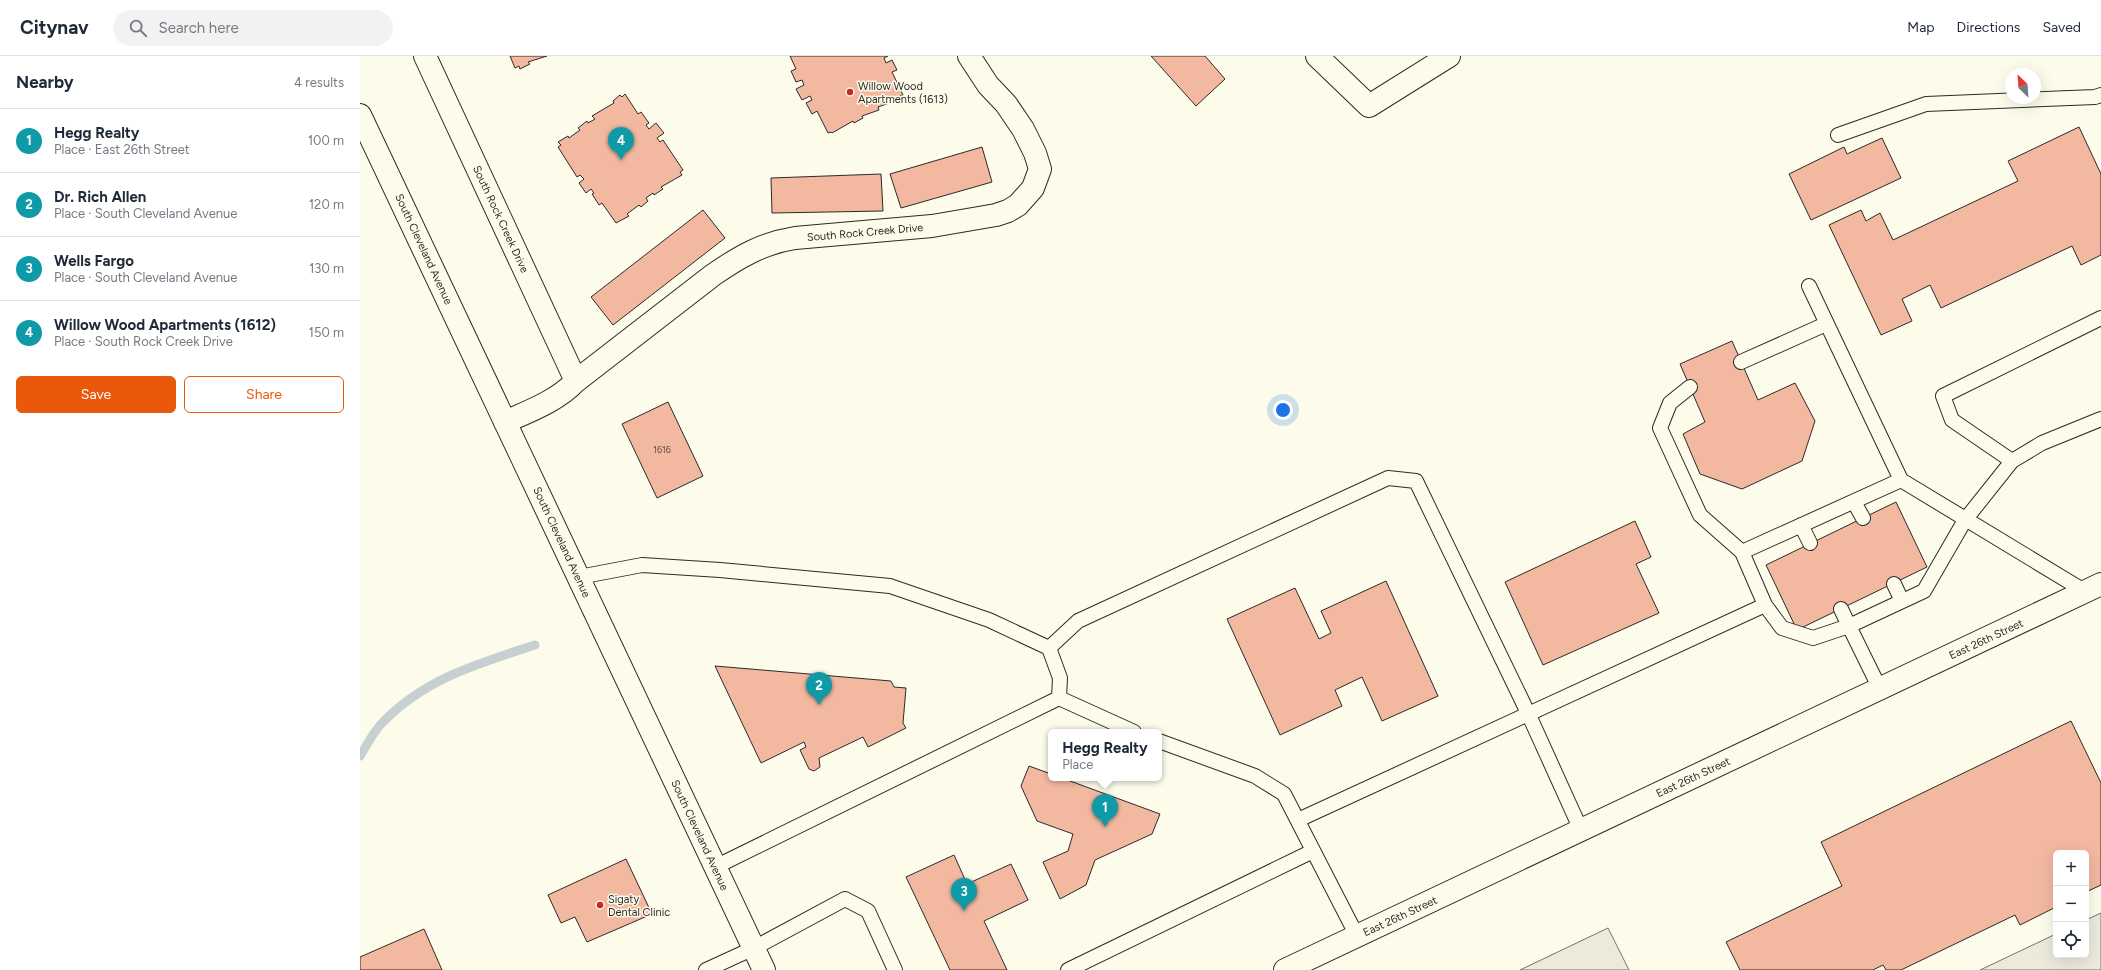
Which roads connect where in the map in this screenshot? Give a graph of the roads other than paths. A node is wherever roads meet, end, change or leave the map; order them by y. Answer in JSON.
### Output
{"nodes":[{"id":1,"x":425,"y":56,"type":"edge"},
{"id":2,"x":969,"y":56,"type":"edge"},
{"id":3,"x":1316,"y":56,"type":"edge"},
{"id":4,"x":1449,"y":56,"type":"edge"},
{"id":5,"x":2101,"y":95,"type":"edge"},
{"id":6,"x":363,"y":129,"type":"edge"},
{"id":7,"x":1838,"y":135,"type":"dead end"},
{"id":8,"x":1809,"y":286,"type":"dead end"},
{"id":9,"x":2101,"y":318,"type":"edge"},
{"id":10,"x":1826,"y":324,"type":"junction"},
{"id":11,"x":1741,"y":362,"type":"dead end"},
{"id":12,"x":576,"y":381,"type":"junction"},
{"id":13,"x":1690,"y":387,"type":"dead end"},
{"id":14,"x":2101,"y":419,"type":"edge"},
{"id":15,"x":505,"y":422,"type":"junction"},
{"id":16,"x":2012,"y":461,"type":"junction"},
{"id":17,"x":1901,"y":480,"type":"junction"},
{"id":18,"x":1854,"y":502,"type":"junction"},
{"id":19,"x":1862,"y":518,"type":"dead end"},
{"id":20,"x":1965,"y":520,"type":"junction"},
{"id":21,"x":1801,"y":526,"type":"junction"},
{"id":22,"x":1810,"y":543,"type":"dead end"},
{"id":23,"x":1742,"y":552,"type":"junction"},
{"id":24,"x":579,"y":578,"type":"junction"},
{"id":25,"x":1894,"y":584,"type":"dead end"},
{"id":26,"x":2093,"y":588,"type":"edge"},
{"id":27,"x":1902,"y":601,"type":"junction"},
{"id":28,"x":1765,"y":605,"type":"junction"},
{"id":29,"x":1841,"y":609,"type":"dead end"},
{"id":30,"x":1849,"y":626,"type":"junction"},
{"id":31,"x":1049,"y":648,"type":"junction"},
{"id":32,"x":1880,"y":688,"type":"junction"},
{"id":33,"x":1059,"y":698,"type":"junction"},
{"id":34,"x":1528,"y":713,"type":"junction"},
{"id":35,"x":1127,"y":729,"type":"edge"},
{"id":36,"x":1162,"y":742,"type":"edge"},
{"id":37,"x":1298,"y":820,"type":"junction"},
{"id":38,"x":1581,"y":830,"type":"junction"},
{"id":39,"x":1314,"y":851,"type":"junction"},
{"id":40,"x":716,"y":867,"type":"junction"},
{"id":41,"x":1357,"y":936,"type":"junction"},
{"id":42,"x":754,"y":948,"type":"junction"},
{"id":43,"x":706,"y":970,"type":"edge"},
{"id":44,"x":764,"y":970,"type":"edge"},
{"id":45,"x":895,"y":970,"type":"edge"},
{"id":46,"x":1068,"y":970,"type":"edge"},
{"id":47,"x":1285,"y":970,"type":"edge"}],
"edges":[{"from":1,"to":12,"type":"street","name":"South Rock Creek Drive"},
{"from":2,"to":12,"type":"street","name":"South Rock Creek Drive"},
{"from":3,"to":4,"type":"street"},
{"from":5,"to":7,"type":"lane"},
{"from":6,"to":15,"type":"street","name":"South Cleveland Avenue"},
{"from":8,"to":10,"type":"lane"},
{"from":9,"to":16,"type":"lane"},
{"from":10,"to":11,"type":"lane"},
{"from":10,"to":17,"type":"lane"},
{"from":12,"to":15,"type":"street","name":"South Rock Creek Drive"},
{"from":13,"to":23,"type":"lane"},
{"from":14,"to":16,"type":"lane"},
{"from":15,"to":24,"type":"street","name":"South Cleveland Avenue"},
{"from":16,"to":20,"type":"lane"},
{"from":17,"to":18,"type":"lane"},
{"from":17,"to":20,"type":"lane"},
{"from":18,"to":19,"type":"lane"},
{"from":18,"to":21,"type":"lane"},
{"from":20,"to":26,"type":"lane"},
{"from":20,"to":27,"type":"lane"},
{"from":21,"to":22,"type":"lane"},
{"from":21,"to":23,"type":"lane"},
{"from":23,"to":28,"type":"lane"},
{"from":24,"to":31,"type":"lane"},
{"from":24,"to":40,"type":"street","name":"South Cleveland Avenue"},
{"from":25,"to":27,"type":"lane"},
{"from":26,"to":32,"type":"street","name":"East 26th Street"},
{"from":27,"to":30,"type":"lane"},
{"from":28,"to":30,"type":"lane"},
{"from":28,"to":34,"type":"lane"},
{"from":29,"to":30,"type":"lane"},
{"from":30,"to":32,"type":"lane"},
{"from":31,"to":33,"type":"lane"},
{"from":31,"to":34,"type":"lane"},
{"from":32,"to":38,"type":"street","name":"East 26th Street"},
{"from":33,"to":35,"type":"lane"},
{"from":33,"to":40,"type":"lane"},
{"from":34,"to":37,"type":"lane"},
{"from":34,"to":38,"type":"lane"},
{"from":36,"to":37,"type":"lane"},
{"from":37,"to":39,"type":"lane"},
{"from":38,"to":41,"type":"street","name":"East 26th Street"},
{"from":39,"to":41,"type":"lane"},
{"from":39,"to":46,"type":"lane"},
{"from":40,"to":42,"type":"street","name":"South Cleveland Avenue"},
{"from":41,"to":47,"type":"street","name":"East 26th Street"},
{"from":42,"to":43,"type":"lane"},
{"from":42,"to":44,"type":"street","name":"South Cleveland Avenue"},
{"from":42,"to":45,"type":"lane"}]}
